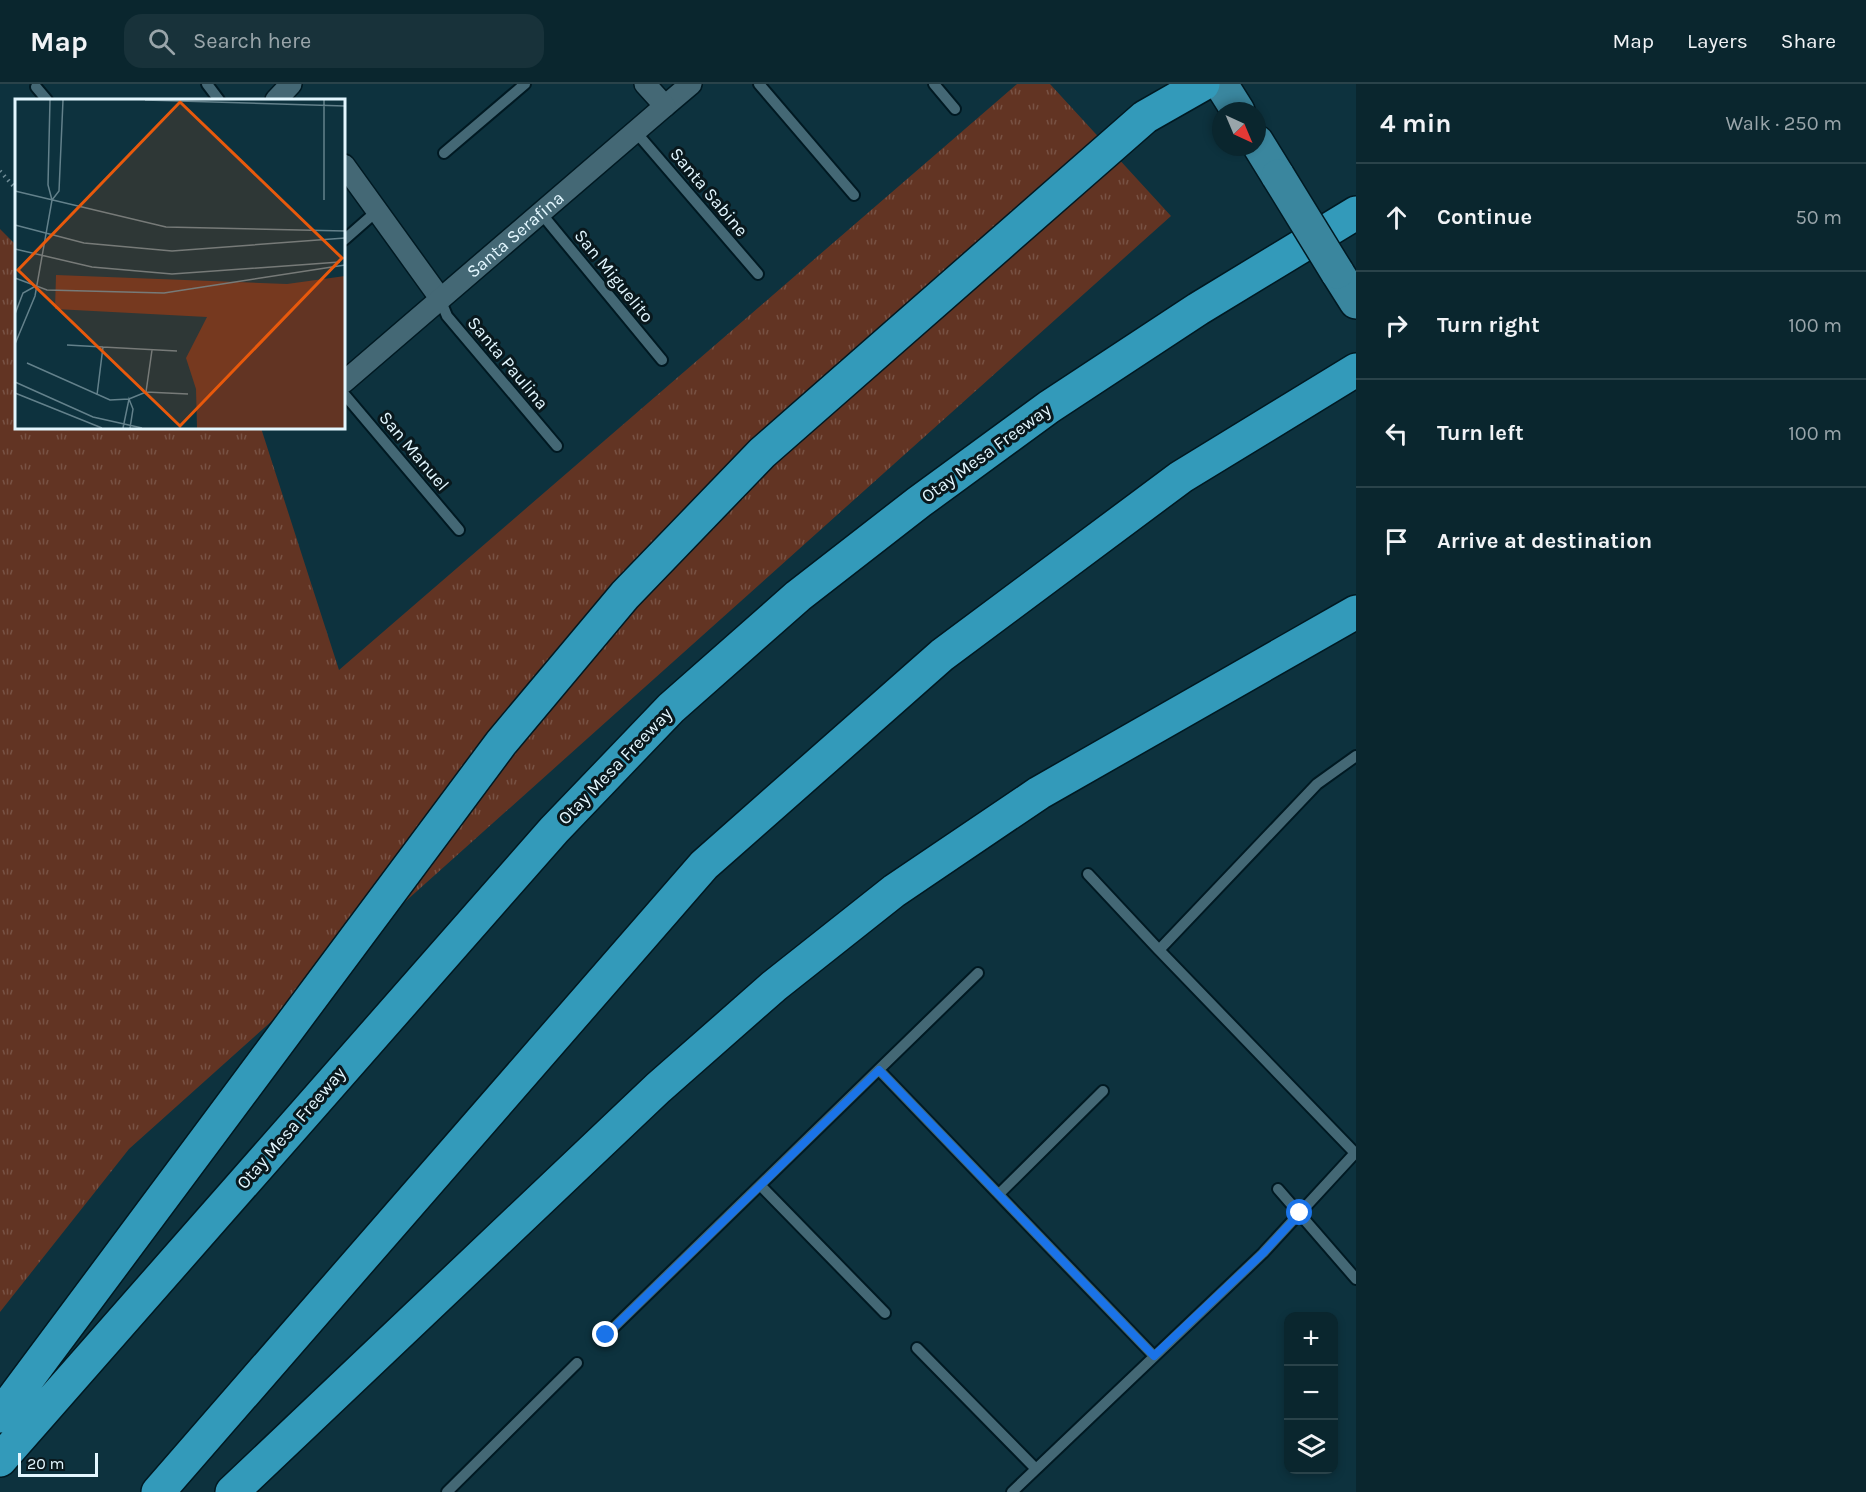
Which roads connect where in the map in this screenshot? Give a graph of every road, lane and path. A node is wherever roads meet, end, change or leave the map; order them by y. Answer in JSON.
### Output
{"nodes":[{"id":1,"x":207,"y":84,"type":"edge"},
{"id":2,"x":525,"y":84,"type":"edge"},
{"id":3,"x":645,"y":84,"type":"edge"},
{"id":4,"x":691,"y":84,"type":"edge"},
{"id":5,"x":759,"y":84,"type":"edge"},
{"id":6,"x":933,"y":84,"type":"edge"},
{"id":7,"x":1203,"y":84,"type":"edge"},
{"id":8,"x":1221,"y":84,"type":"edge"},
{"id":9,"x":36,"y":87,"type":"dead end"},
{"id":10,"x":46,"y":99,"type":"edge"},
{"id":11,"x":218,"y":99,"type":"edge"},
{"id":12,"x":1232,"y":102,"type":"edge"},
{"id":13,"x":665,"y":106,"type":"junction"},
{"id":14,"x":955,"y":109,"type":"dead end"},
{"id":15,"x":635,"y":131,"type":"junction"},
{"id":16,"x":444,"y":153,"type":"dead end"},
{"id":17,"x":1266,"y":156,"type":"edge"},
{"id":18,"x":345,"y":166,"type":"edge"},
{"id":19,"x":0,"y":171,"type":"edge"},
{"id":20,"x":15,"y":188,"type":"edge"},
{"id":21,"x":854,"y":195,"type":"dead end"},
{"id":22,"x":377,"y":211,"type":"junction"},
{"id":23,"x":540,"y":212,"type":"junction"},
{"id":24,"x":1356,"y":213,"type":"edge"},
{"id":25,"x":345,"y":239,"type":"edge"},
{"id":26,"x":758,"y":274,"type":"dead end"},
{"id":27,"x":440,"y":298,"type":"junction"},
{"id":28,"x":1356,"y":302,"type":"edge"},
{"id":29,"x":662,"y":360,"type":"dead end"},
{"id":30,"x":1356,"y":370,"type":"edge"},
{"id":31,"x":345,"y":381,"type":"edge"},
{"id":32,"x":345,"y":395,"type":"edge"},
{"id":33,"x":557,"y":446,"type":"dead end"},
{"id":34,"x":459,"y":530,"type":"dead end"},
{"id":35,"x":1356,"y":612,"type":"edge"},
{"id":36,"x":1356,"y":756,"type":"edge"},
{"id":37,"x":1088,"y":874,"type":"dead end"},
{"id":38,"x":1159,"y":950,"type":"junction"},
{"id":39,"x":978,"y":973,"type":"dead end"},
{"id":40,"x":879,"y":1070,"type":"junction"},
{"id":41,"x":1103,"y":1091,"type":"dead end"},
{"id":42,"x":1355,"y":1152,"type":"edge"},
{"id":43,"x":760,"y":1185,"type":"junction"},
{"id":44,"x":1278,"y":1189,"type":"dead end"},
{"id":45,"x":999,"y":1194,"type":"junction"},
{"id":46,"x":1300,"y":1213,"type":"junction"},
{"id":47,"x":1356,"y":1279,"type":"edge"},
{"id":48,"x":885,"y":1313,"type":"dead end"},
{"id":49,"x":606,"y":1335,"type":"dead end"},
{"id":50,"x":917,"y":1348,"type":"dead end"},
{"id":51,"x":1154,"y":1356,"type":"junction"},
{"id":52,"x":577,"y":1363,"type":"dead end"},
{"id":53,"x":0,"y":1416,"type":"edge"},
{"id":54,"x":0,"y":1460,"type":"edge"},
{"id":55,"x":1036,"y":1469,"type":"junction"},
{"id":56,"x":158,"y":1492,"type":"edge"},
{"id":57,"x":232,"y":1492,"type":"edge"},
{"id":58,"x":447,"y":1492,"type":"edge"},
{"id":59,"x":1012,"y":1492,"type":"edge"}],
"edges":[{"from":1,"to":11,"type":"lane"},
{"from":2,"to":16,"type":"lane"},
{"from":3,"to":13,"type":"street"},
{"from":4,"to":13,"type":"street","name":"Santa Serafina"},
{"from":5,"to":21,"type":"lane"},
{"from":6,"to":14,"type":"lane"},
{"from":7,"to":53,"type":"highway"},
{"from":8,"to":12,"type":"main road"},
{"from":9,"to":10,"type":"lane"},
{"from":13,"to":15,"type":"street","name":"Santa Serafina"},
{"from":15,"to":23,"type":"street","name":"Santa Serafina"},
{"from":15,"to":26,"type":"lane","name":"Santa Sabine"},
{"from":17,"to":28,"type":"main road","bridge":true},
{"from":18,"to":22,"type":"street"},
{"from":19,"to":20,"type":"path"},
{"from":22,"to":25,"type":"lane"},
{"from":22,"to":27,"type":"street"},
{"from":23,"to":27,"type":"street","name":"Santa Serafina"},
{"from":23,"to":29,"type":"lane","name":"San Miguelito"},
{"from":24,"to":54,"type":"highway","name":"Otay Mesa Freeway"},
{"from":27,"to":31,"type":"street","name":"Santa Serafina"},
{"from":27,"to":33,"type":"lane","name":"Santa Paulina"},
{"from":30,"to":56,"type":"highway"},
{"from":32,"to":34,"type":"lane","name":"San Manuel"},
{"from":35,"to":57,"type":"highway"},
{"from":36,"to":38,"type":"lane"},
{"from":37,"to":38,"type":"lane"},
{"from":38,"to":42,"type":"lane"},
{"from":39,"to":40,"type":"lane"},
{"from":40,"to":43,"type":"lane"},
{"from":40,"to":45,"type":"lane"},
{"from":41,"to":45,"type":"lane"},
{"from":42,"to":46,"type":"lane"},
{"from":43,"to":48,"type":"lane"},
{"from":43,"to":49,"type":"lane"},
{"from":44,"to":46,"type":"lane"},
{"from":45,"to":51,"type":"lane"},
{"from":46,"to":47,"type":"lane"},
{"from":46,"to":51,"type":"lane"},
{"from":50,"to":55,"type":"lane"},
{"from":51,"to":55,"type":"lane"},
{"from":52,"to":58,"type":"lane"},
{"from":55,"to":59,"type":"lane"}]}
